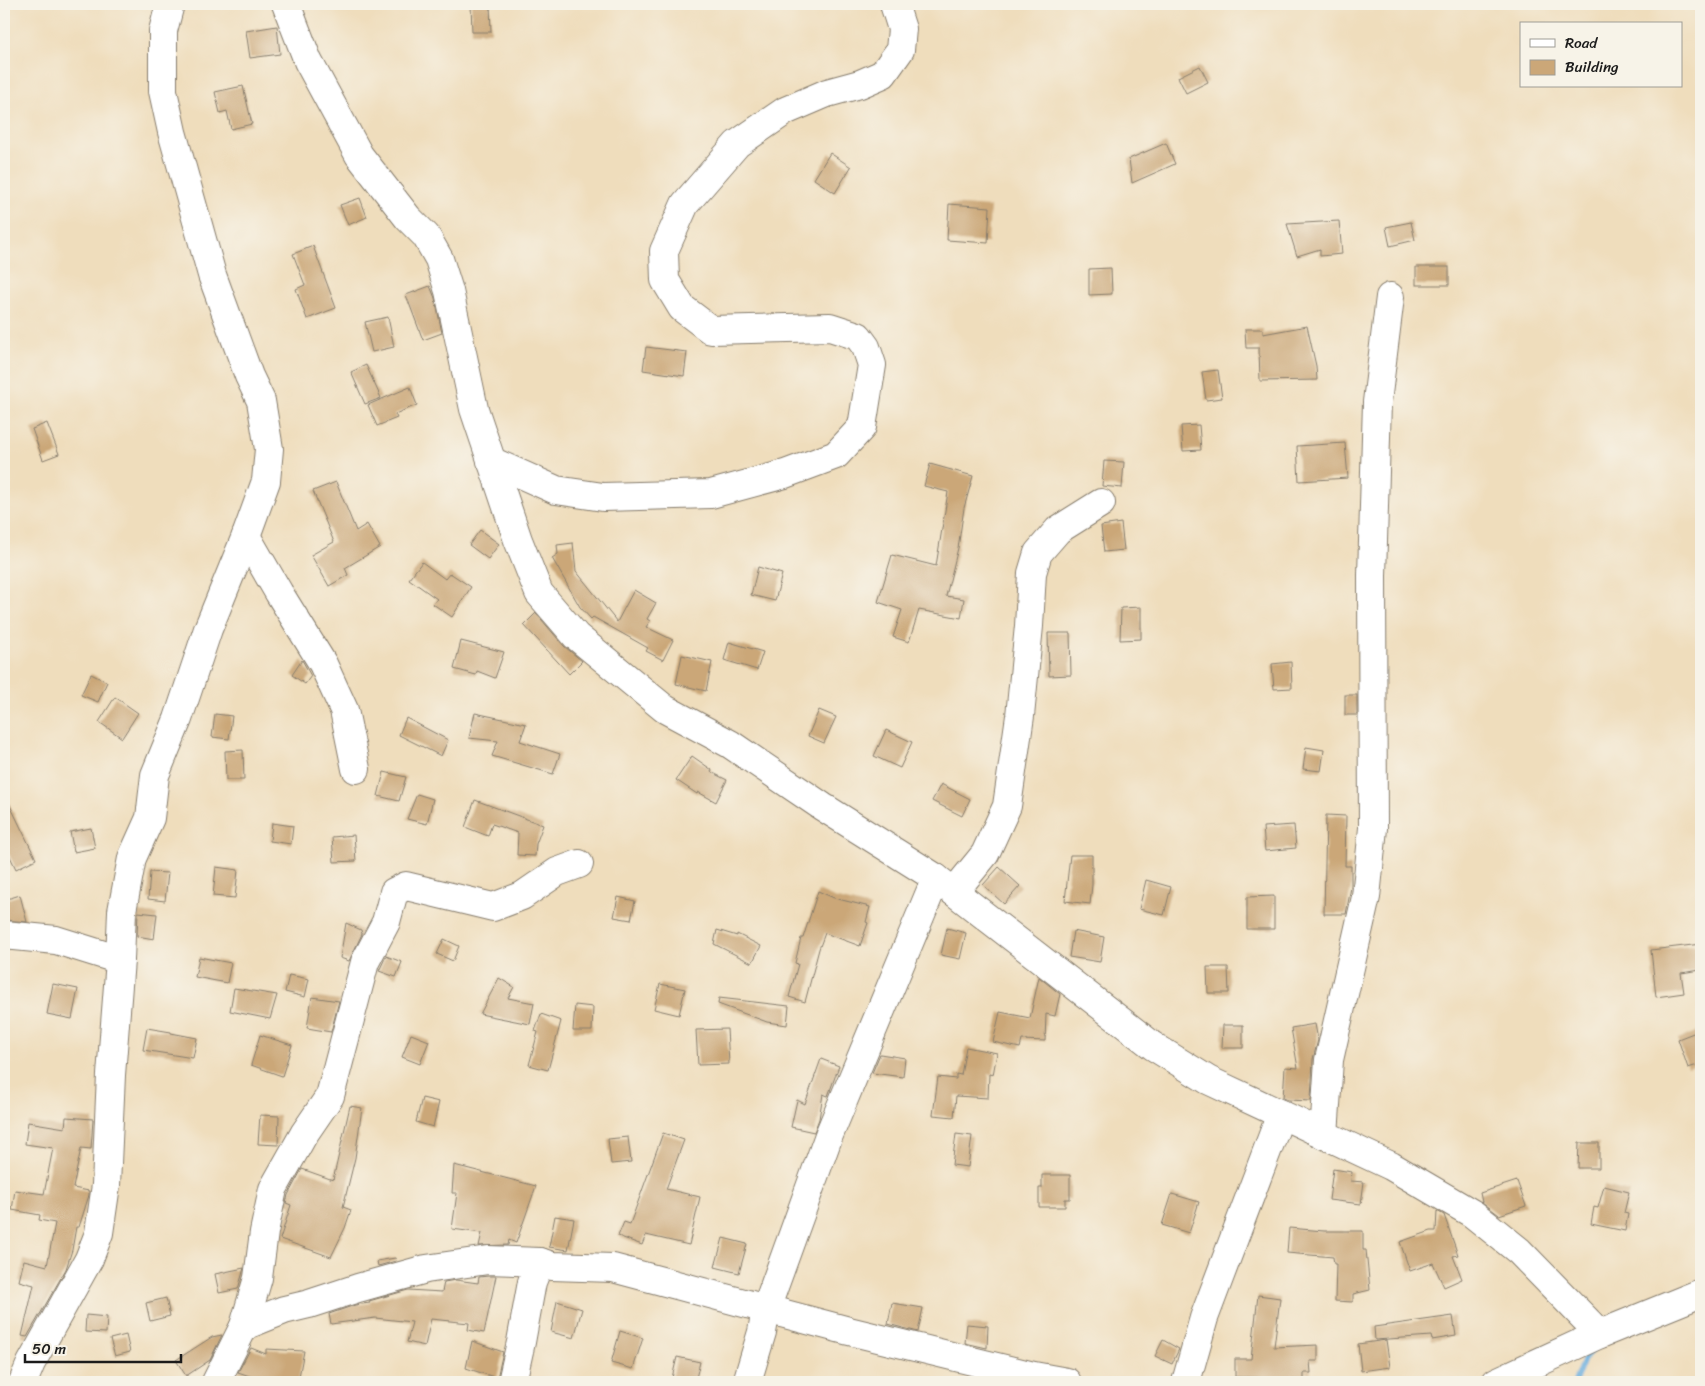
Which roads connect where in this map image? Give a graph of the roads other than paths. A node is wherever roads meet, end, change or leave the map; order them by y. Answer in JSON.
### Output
{"nodes":[{"id":1,"x":170,"y":4,"type":"edge"},
{"id":2,"x":286,"y":4,"type":"edge"},
{"id":3,"x":894,"y":4,"type":"edge"},
{"id":4,"x":1390,"y":298,"type":"dead end"},
{"id":5,"x":491,"y":461,"type":"junction"},
{"id":6,"x":1100,"y":503,"type":"dead end"},
{"id":7,"x":246,"y":536,"type":"junction"},
{"id":8,"x":356,"y":769,"type":"dead end"},
{"id":9,"x":579,"y":864,"type":"dead end"},
{"id":10,"x":945,"y":885,"type":"junction"},
{"id":11,"x":4,"y":935,"type":"edge"},
{"id":12,"x":120,"y":960,"type":"junction"},
{"id":13,"x":1281,"y":1114,"type":"junction"},
{"id":14,"x":1324,"y":1135,"type":"junction"},
{"id":15,"x":540,"y":1262,"type":"junction"},
{"id":16,"x":1701,"y":1293,"type":"edge"},
{"id":17,"x":766,"y":1309,"type":"junction"},
{"id":18,"x":244,"y":1326,"type":"junction"},
{"id":19,"x":1600,"y":1334,"type":"junction"},
{"id":20,"x":23,"y":1382,"type":"edge"},
{"id":21,"x":216,"y":1382,"type":"edge"},
{"id":22,"x":512,"y":1382,"type":"edge"},
{"id":23,"x":747,"y":1382,"type":"edge"},
{"id":24,"x":1067,"y":1382,"type":"edge"},
{"id":25,"x":1186,"y":1382,"type":"edge"},
{"id":26,"x":1496,"y":1382,"type":"edge"}],
"edges":[{"from":1,"to":7,"type":"street"},
{"from":2,"to":5,"type":"street"},
{"from":3,"to":5,"type":"street"},
{"from":4,"to":14,"type":"street"},
{"from":5,"to":10,"type":"street"},
{"from":6,"to":10,"type":"street"},
{"from":7,"to":8,"type":"street"},
{"from":7,"to":12,"type":"street"},
{"from":9,"to":18,"type":"street"},
{"from":10,"to":13,"type":"street"},
{"from":10,"to":17,"type":"street"},
{"from":11,"to":12,"type":"street"},
{"from":12,"to":20,"type":"street"},
{"from":13,"to":14,"type":"street"},
{"from":13,"to":25,"type":"street"},
{"from":14,"to":19,"type":"street"},
{"from":15,"to":17,"type":"street"},
{"from":15,"to":18,"type":"street"},
{"from":15,"to":22,"type":"street"},
{"from":16,"to":19,"type":"street"},
{"from":17,"to":23,"type":"street"},
{"from":17,"to":24,"type":"street"},
{"from":18,"to":21,"type":"street"},
{"from":19,"to":26,"type":"street"}]}
